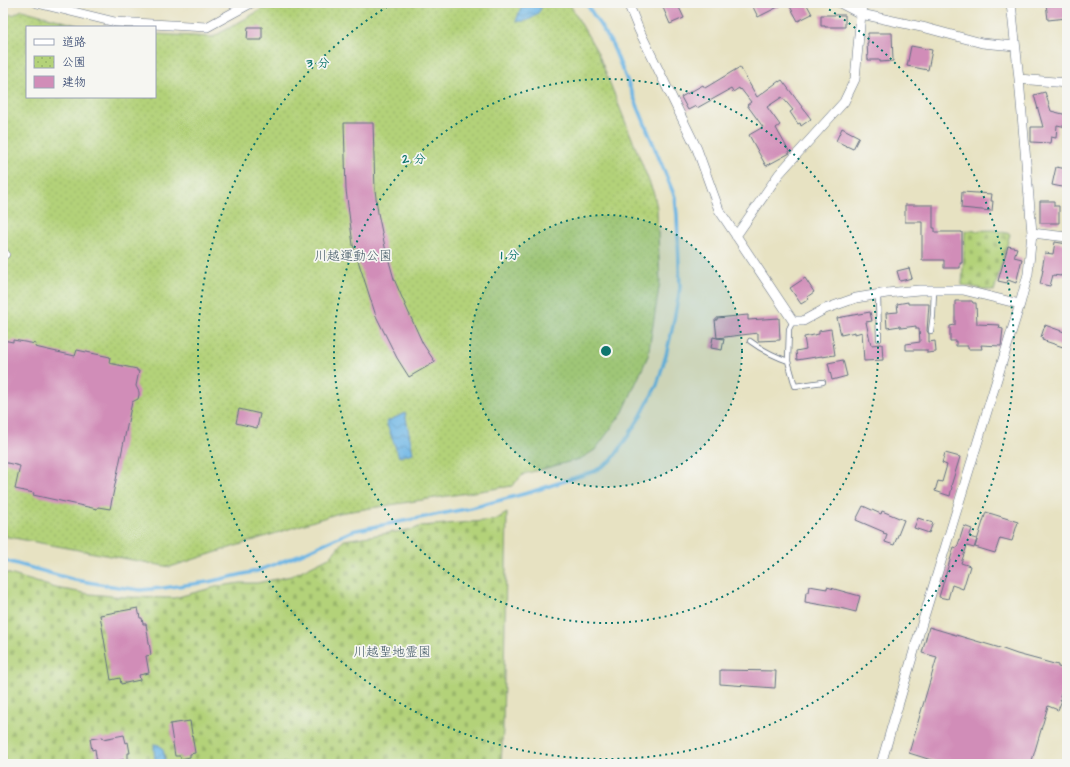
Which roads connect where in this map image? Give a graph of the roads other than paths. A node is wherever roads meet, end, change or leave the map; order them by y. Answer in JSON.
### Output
{"nodes":[{"id":1,"x":36,"y":3,"type":"edge"},
{"id":2,"x":251,"y":3,"type":"edge"},
{"id":3,"x":628,"y":3,"type":"edge"},
{"id":4,"x":840,"y":3,"type":"edge"},
{"id":5,"x":862,"y":3,"type":"edge"},
{"id":6,"x":1010,"y":3,"type":"edge"},
{"id":7,"x":861,"y":14,"type":"junction"},
{"id":8,"x":1015,"y":46,"type":"junction"},
{"id":9,"x":1019,"y":78,"type":"junction"},
{"id":10,"x":1067,"y":83,"type":"edge"},
{"id":11,"x":1032,"y":233,"type":"junction"},
{"id":12,"x":736,"y":236,"type":"junction"},
{"id":13,"x":1067,"y":237,"type":"edge"},
{"id":14,"x":934,"y":290,"type":"junction"},
{"id":15,"x":878,"y":294,"type":"junction"},
{"id":16,"x":1020,"y":304,"type":"junction"},
{"id":17,"x":793,"y":321,"type":"junction"},
{"id":18,"x":931,"y":331,"type":"dead end"},
{"id":19,"x":879,"y":339,"type":"dead end"},
{"id":20,"x":750,"y":341,"type":"dead end"},
{"id":21,"x":788,"y":361,"type":"junction"},
{"id":22,"x":823,"y":382,"type":"dead end"},
{"id":23,"x":881,"y":764,"type":"edge"}],
"edges":[{"from":1,"to":2,"type":"street"},
{"from":3,"to":12,"type":"street"},
{"from":4,"to":7,"type":"street"},
{"from":5,"to":7,"type":"street"},
{"from":6,"to":8,"type":"street"},
{"from":7,"to":8,"type":"street"},
{"from":7,"to":12,"type":"street"},
{"from":8,"to":9,"type":"street"},
{"from":9,"to":10,"type":"street"},
{"from":9,"to":11,"type":"street"},
{"from":11,"to":13,"type":"street"},
{"from":11,"to":16,"type":"street"},
{"from":12,"to":17,"type":"street"},
{"from":14,"to":15,"type":"street"},
{"from":14,"to":16,"type":"street"},
{"from":14,"to":18,"type":"lane"},
{"from":15,"to":17,"type":"street"},
{"from":15,"to":19,"type":"lane"},
{"from":16,"to":23,"type":"street"},
{"from":17,"to":21,"type":"lane"},
{"from":20,"to":21,"type":"lane"},
{"from":21,"to":22,"type":"lane"}]}
